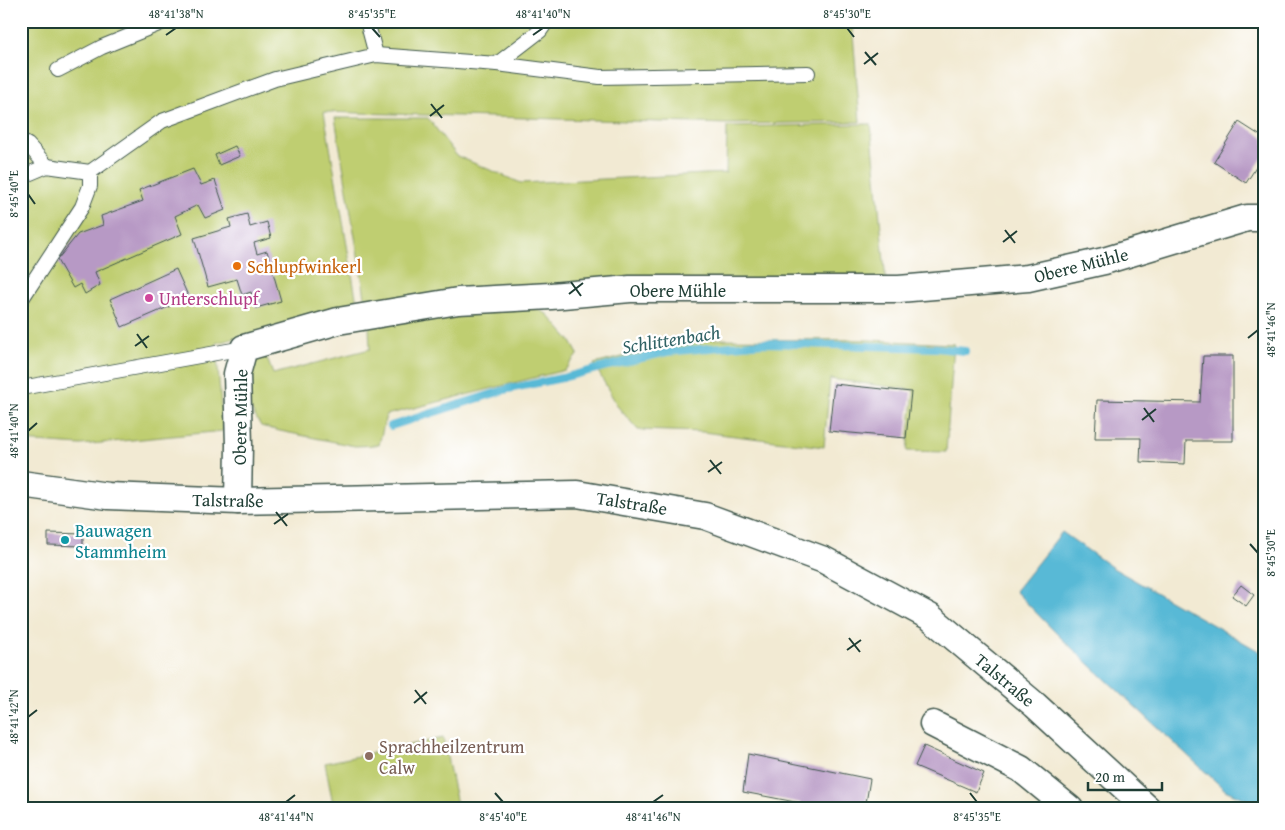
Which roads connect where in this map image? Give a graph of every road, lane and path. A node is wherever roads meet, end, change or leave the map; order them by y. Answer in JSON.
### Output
{"nodes":[{"id":1,"x":166,"y":21,"type":"edge"},
{"id":2,"x":367,"y":21,"type":"edge"},
{"id":3,"x":547,"y":21,"type":"edge"},
{"id":4,"x":376,"y":56,"type":"junction"},
{"id":5,"x":497,"y":64,"type":"junction"},
{"id":6,"x":58,"y":70,"type":"dead end"},
{"id":7,"x":808,"y":73,"type":"dead end"},
{"id":8,"x":21,"y":141,"type":"edge"},
{"id":9,"x":47,"y":166,"type":"junction"},
{"id":10,"x":90,"y":172,"type":"junction"},
{"id":11,"x":21,"y":177,"type":"edge"},
{"id":12,"x":1264,"y":218,"type":"edge"},
{"id":13,"x":21,"y":300,"type":"edge"},
{"id":14,"x":244,"y":348,"type":"junction"},
{"id":15,"x":21,"y":388,"type":"edge"},
{"id":16,"x":21,"y":484,"type":"edge"},
{"id":17,"x":238,"y":501,"type":"junction"},
{"id":18,"x":933,"y":724,"type":"dead end"},
{"id":19,"x":1070,"y":809,"type":"edge"},
{"id":20,"x":1148,"y":809,"type":"edge"}],
"edges":[{"from":1,"to":6,"type":"lane"},
{"from":2,"to":4,"type":"lane"},
{"from":3,"to":5,"type":"lane"},
{"from":4,"to":5,"type":"lane"},
{"from":4,"to":10,"type":"lane"},
{"from":5,"to":7,"type":"lane"},
{"from":8,"to":9,"type":"lane"},
{"from":9,"to":10,"type":"lane"},
{"from":9,"to":11,"type":"lane"},
{"from":10,"to":13,"type":"lane"},
{"from":12,"to":14,"type":"street","name":"Obere Mühle"},
{"from":14,"to":15,"type":"lane"},
{"from":14,"to":17,"type":"street","name":"Obere Mühle"},
{"from":16,"to":17,"type":"street","name":"Talstraße"},
{"from":17,"to":20,"type":"street","name":"Talstraße"},
{"from":18,"to":19,"type":"street"}]}
